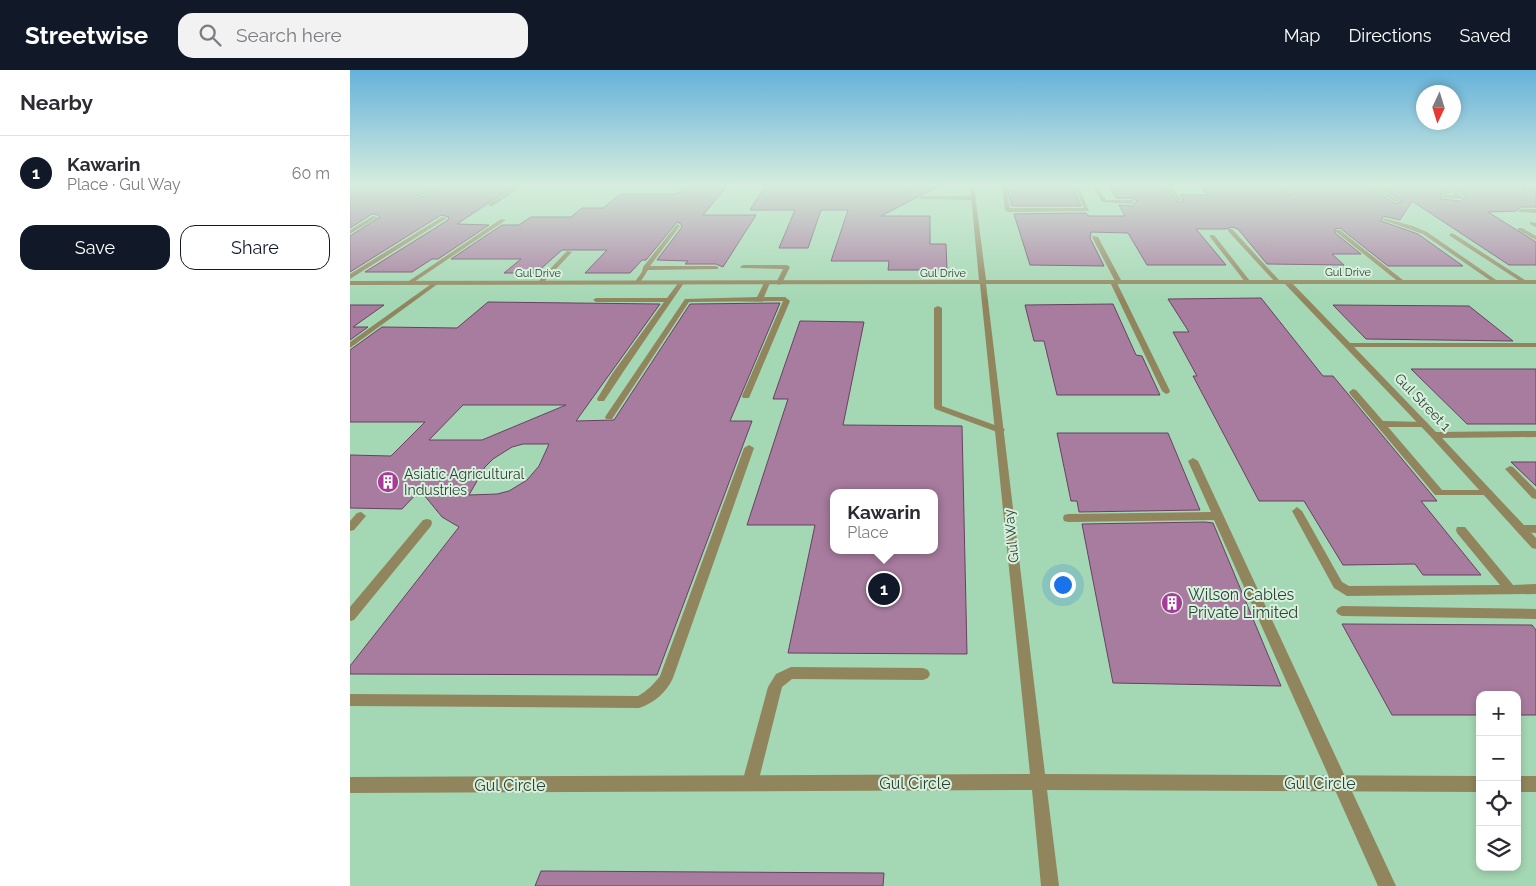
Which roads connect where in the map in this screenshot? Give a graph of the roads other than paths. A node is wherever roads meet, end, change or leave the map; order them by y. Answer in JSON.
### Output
{"nodes":[{"id":1,"x":364,"y":224,"type":"edge"},
{"id":2,"x":434,"y":224,"type":"edge"},
{"id":3,"x":497,"y":224,"type":"edge"},
{"id":4,"x":977,"y":224,"type":"edge"},
{"id":5,"x":1402,"y":224,"type":"edge"},
{"id":6,"x":677,"y":226,"type":"dead end"},
{"id":7,"x":1520,"y":229,"type":"dead end"},
{"id":8,"x":1230,"y":230,"type":"dead end"},
{"id":9,"x":1338,"y":231,"type":"dead end"},
{"id":10,"x":350,"y":232,"type":"edge"},
{"id":11,"x":1452,"y":235,"type":"dead end"},
{"id":12,"x":1212,"y":236,"type":"dead end"},
{"id":13,"x":1095,"y":237,"type":"dead end"},
{"id":14,"x":1536,"y":238,"type":"edge"},
{"id":15,"x":569,"y":252,"type":"dead end"},
{"id":16,"x":743,"y":267,"type":"dead end"},
{"id":17,"x":645,"y":268,"type":"junction"},
{"id":18,"x":716,"y":268,"type":"dead end"},
{"id":19,"x":350,"y":277,"type":"edge"},
{"id":20,"x":1276,"y":281,"type":"junction"},
{"id":21,"x":1286,"y":281,"type":"junction"},
{"id":22,"x":1116,"y":282,"type":"junction"},
{"id":23,"x":1248,"y":282,"type":"junction"},
{"id":24,"x":1402,"y":282,"type":"junction"},
{"id":25,"x":1496,"y":282,"type":"junction"},
{"id":26,"x":1525,"y":282,"type":"junction"},
{"id":27,"x":1536,"y":282,"type":"edge"},
{"id":28,"x":350,"y":283,"type":"edge"},
{"id":29,"x":409,"y":283,"type":"junction"},
{"id":30,"x":540,"y":283,"type":"junction"},
{"id":31,"x":637,"y":283,"type":"junction"},
{"id":32,"x":681,"y":283,"type":"junction"},
{"id":33,"x":767,"y":283,"type":"junction"},
{"id":34,"x":779,"y":283,"type":"junction"},
{"id":35,"x":984,"y":283,"type":"junction"},
{"id":36,"x":436,"y":284,"type":"junction"},
{"id":37,"x":760,"y":298,"type":"junction"},
{"id":38,"x":596,"y":300,"type":"dead end"},
{"id":39,"x":670,"y":300,"type":"junction"},
{"id":40,"x":938,"y":308,"type":"dead end"},
{"id":41,"x":1347,"y":345,"type":"junction"},
{"id":42,"x":1536,"y":345,"type":"edge"},
{"id":43,"x":350,"y":346,"type":"edge"},
{"id":44,"x":1166,"y":390,"type":"dead end"},
{"id":45,"x":1353,"y":392,"type":"dead end"},
{"id":46,"x":746,"y":396,"type":"dead end"},
{"id":47,"x":601,"y":399,"type":"dead end"},
{"id":48,"x":609,"y":417,"type":"dead end"},
{"id":49,"x":1380,"y":424,"type":"junction"},
{"id":50,"x":1423,"y":424,"type":"junction"},
{"id":51,"x":1000,"y":430,"type":"junction"},
{"id":52,"x":1536,"y":434,"type":"edge"},
{"id":53,"x":1434,"y":435,"type":"junction"},
{"id":54,"x":749,"y":448,"type":"dead end"},
{"id":55,"x":1193,"y":461,"type":"dead end"},
{"id":56,"x":1510,"y":469,"type":"dead end"},
{"id":57,"x":1488,"y":493,"type":"junction"},
{"id":58,"x":1536,"y":496,"type":"edge"},
{"id":59,"x":1297,"y":511,"type":"dead end"},
{"id":60,"x":361,"y":516,"type":"dead end"},
{"id":61,"x":1218,"y":516,"type":"junction"},
{"id":62,"x":1068,"y":518,"type":"dead end"},
{"id":63,"x":427,"y":523,"type":"dead end"},
{"id":64,"x":350,"y":527,"type":"edge"},
{"id":65,"x":1522,"y":529,"type":"junction"},
{"id":66,"x":1536,"y":529,"type":"edge"},
{"id":67,"x":1461,"y":530,"type":"dead end"},
{"id":68,"x":1536,"y":545,"type":"edge"},
{"id":69,"x":1510,"y":589,"type":"junction"},
{"id":70,"x":1536,"y":589,"type":"edge"},
{"id":71,"x":1342,"y":611,"type":"dead end"},
{"id":72,"x":350,"y":616,"type":"edge"},
{"id":73,"x":1534,"y":617,"type":"edge"},
{"id":74,"x":923,"y":674,"type":"dead end"},
{"id":75,"x":350,"y":700,"type":"edge"},
{"id":76,"x":1037,"y":782,"type":"junction"},
{"id":77,"x":750,"y":783,"type":"junction"},
{"id":78,"x":1340,"y":783,"type":"junction"},
{"id":79,"x":1476,"y":784,"type":"edge"},
{"id":80,"x":1521,"y":784,"type":"edge"},
{"id":81,"x":1536,"y":784,"type":"edge"},
{"id":82,"x":350,"y":785,"type":"edge"},
{"id":83,"x":1050,"y":886,"type":"edge"},
{"id":84,"x":1387,"y":886,"type":"edge"}],
"edges":[{"from":1,"to":10,"type":"street"},
{"from":2,"to":19,"type":"street"},
{"from":3,"to":29,"type":"street"},
{"from":4,"to":35,"type":"street","name":"Gul Way"},
{"from":5,"to":25,"type":"street"},
{"from":6,"to":17,"type":"street"},
{"from":7,"to":14,"type":"street"},
{"from":8,"to":20,"type":"street"},
{"from":9,"to":24,"type":"street"},
{"from":11,"to":26,"type":"street"},
{"from":12,"to":23,"type":"street"},
{"from":13,"to":22,"type":"street"},
{"from":15,"to":30,"type":"street"},
{"from":16,"to":34,"type":"street"},
{"from":17,"to":18,"type":"street"},
{"from":17,"to":31,"type":"street"},
{"from":20,"to":21,"type":"street","name":"Gul Drive"},
{"from":20,"to":23,"type":"street","name":"Gul Drive"},
{"from":21,"to":24,"type":"street","name":"Gul Drive"},
{"from":21,"to":41,"type":"street","name":"Gul Street 1"},
{"from":22,"to":23,"type":"street","name":"Gul Drive"},
{"from":22,"to":35,"type":"street","name":"Gul Drive"},
{"from":22,"to":44,"type":"street"},
{"from":24,"to":25,"type":"street","name":"Gul Drive"},
{"from":25,"to":26,"type":"street","name":"Gul Drive"},
{"from":26,"to":27,"type":"street","name":"Gul Drive"},
{"from":28,"to":29,"type":"street","name":"Gul Drive"},
{"from":29,"to":36,"type":"street","name":"Gul Drive"},
{"from":30,"to":31,"type":"street","name":"Gul Drive"},
{"from":30,"to":36,"type":"street","name":"Gul Drive"},
{"from":31,"to":32,"type":"street","name":"Gul Drive"},
{"from":32,"to":33,"type":"street","name":"Gul Drive"},
{"from":32,"to":39,"type":"street"},
{"from":33,"to":34,"type":"street","name":"Gul Drive"},
{"from":33,"to":37,"type":"street"},
{"from":34,"to":35,"type":"street","name":"Gul Drive"},
{"from":35,"to":51,"type":"street","name":"Gul Way"},
{"from":36,"to":43,"type":"street"},
{"from":37,"to":46,"type":"street"},
{"from":37,"to":48,"type":"street"},
{"from":38,"to":39,"type":"street"},
{"from":39,"to":47,"type":"street"},
{"from":40,"to":51,"type":"street"},
{"from":41,"to":42,"type":"street"},
{"from":41,"to":50,"type":"street","name":"Gul Street 1"},
{"from":45,"to":49,"type":"street"},
{"from":49,"to":50,"type":"street"},
{"from":49,"to":57,"type":"street"},
{"from":50,"to":53,"type":"street","name":"Gul Street 1"},
{"from":51,"to":76,"type":"street","name":"Gul Way"},
{"from":52,"to":53,"type":"street"},
{"from":53,"to":57,"type":"street","name":"Gul Street 1"},
{"from":54,"to":75,"type":"street"},
{"from":55,"to":61,"type":"street"},
{"from":56,"to":58,"type":"street"},
{"from":57,"to":65,"type":"street","name":"Gul Street 1"},
{"from":59,"to":69,"type":"street"},
{"from":60,"to":64,"type":"street"},
{"from":61,"to":62,"type":"street"},
{"from":61,"to":78,"type":"street"},
{"from":63,"to":72,"type":"street"},
{"from":65,"to":66,"type":"street"},
{"from":65,"to":68,"type":"street","name":"Gul Street 1"},
{"from":67,"to":69,"type":"street"},
{"from":69,"to":70,"type":"street"},
{"from":71,"to":73,"type":"street"},
{"from":74,"to":77,"type":"street"},
{"from":76,"to":77,"type":"street","name":"Gul Circle"},
{"from":76,"to":78,"type":"street","name":"Gul Circle"},
{"from":76,"to":83,"type":"street","name":"Gul Way"},
{"from":77,"to":82,"type":"street","name":"Gul Circle"},
{"from":78,"to":79,"type":"street","name":"Gul Circle"},
{"from":78,"to":84,"type":"street"},
{"from":80,"to":81,"type":"street"}]}
